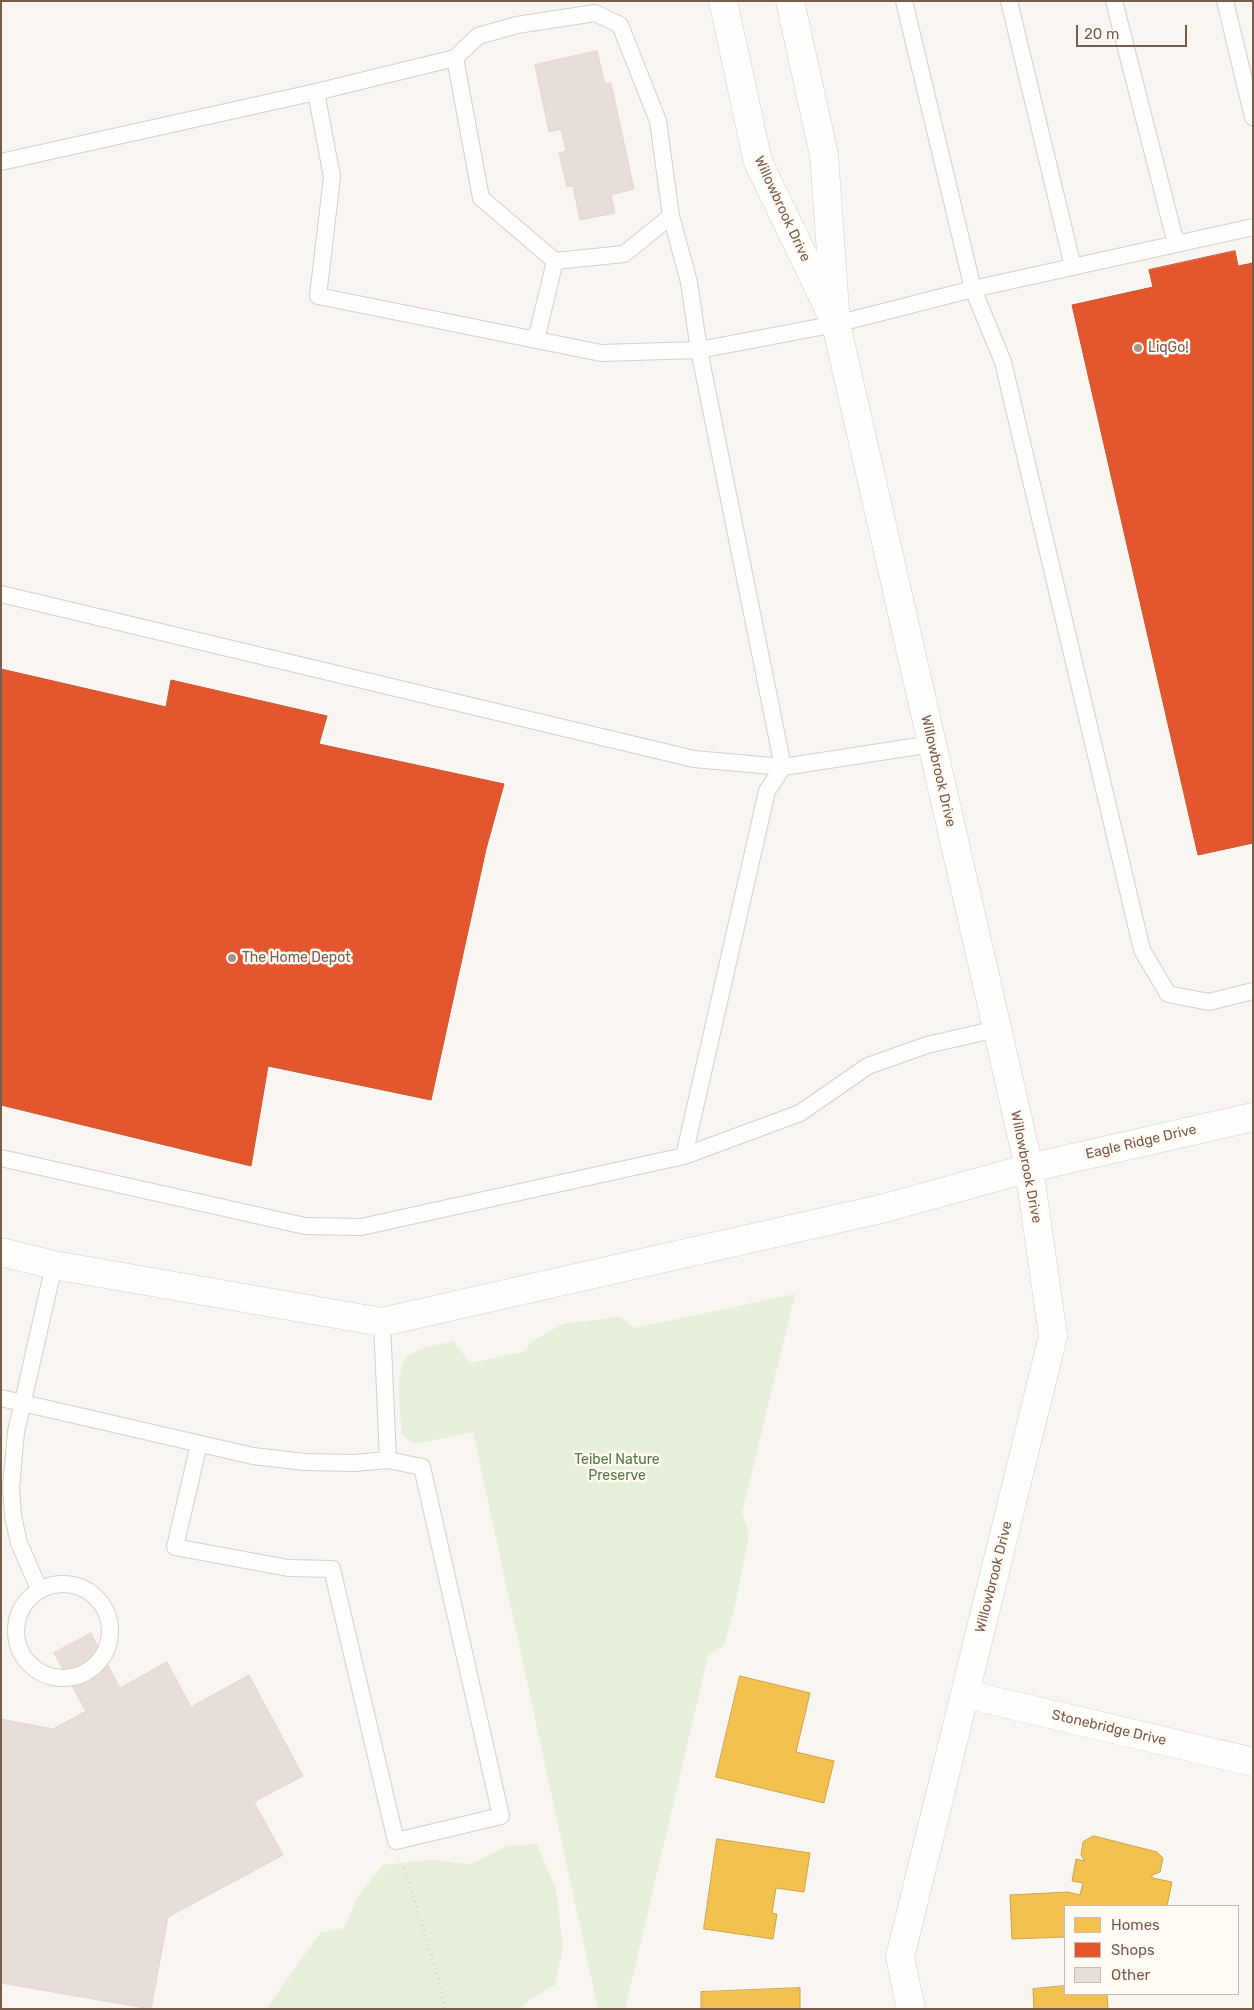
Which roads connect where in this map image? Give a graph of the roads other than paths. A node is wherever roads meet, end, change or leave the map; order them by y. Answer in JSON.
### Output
{"nodes":[{"id":1,"x":723,"y":1,"type":"edge"},
{"id":2,"x":790,"y":1,"type":"edge"},
{"id":3,"x":904,"y":1,"type":"edge"},
{"id":4,"x":1009,"y":1,"type":"edge"},
{"id":5,"x":1114,"y":1,"type":"edge"},
{"id":6,"x":1225,"y":1,"type":"edge"},
{"id":7,"x":455,"y":58,"type":"junction"},
{"id":8,"x":316,"y":92,"type":"junction"},
{"id":9,"x":1253,"y":117,"type":"edge"},
{"id":10,"x":1,"y":162,"type":"edge"},
{"id":11,"x":671,"y":216,"type":"junction"},
{"id":12,"x":1253,"y":227,"type":"edge"},
{"id":13,"x":1176,"y":244,"type":"junction"},
{"id":14,"x":555,"y":262,"type":"junction"},
{"id":15,"x":1073,"y":267,"type":"junction"},
{"id":16,"x":973,"y":289,"type":"junction"},
{"id":17,"x":836,"y":324,"type":"junction"},
{"id":18,"x":536,"y":340,"type":"junction"},
{"id":19,"x":699,"y":350,"type":"junction"},
{"id":20,"x":1,"y":594,"type":"edge"},
{"id":21,"x":932,"y":744,"type":"junction"},
{"id":22,"x":783,"y":767,"type":"junction"},
{"id":23,"x":1253,"y":991,"type":"edge"},
{"id":24,"x":997,"y":1029,"type":"junction"},
{"id":25,"x":1253,"y":1117,"type":"edge"},
{"id":26,"x":684,"y":1156,"type":"junction"},
{"id":27,"x":1,"y":1158,"type":"edge"},
{"id":28,"x":1029,"y":1168,"type":"junction"},
{"id":29,"x":1,"y":1252,"type":"edge"},
{"id":30,"x":54,"y":1265,"type":"junction"},
{"id":31,"x":382,"y":1322,"type":"junction"},
{"id":32,"x":1,"y":1398,"type":"edge"},
{"id":33,"x":22,"y":1403,"type":"junction"},
{"id":34,"x":199,"y":1444,"type":"junction"},
{"id":35,"x":388,"y":1460,"type":"junction"},
{"id":36,"x":7,"y":1500,"type":"edge"},
{"id":37,"x":39,"y":1589,"type":"junction"},
{"id":38,"x":965,"y":1694,"type":"junction"},
{"id":39,"x":1253,"y":1762,"type":"edge"},
{"id":40,"x":911,"y":2009,"type":"edge"}],
"edges":[{"from":1,"to":17,"type":"street","name":"Willowbrook Drive"},
{"from":2,"to":17,"type":"street","name":"Willowbrook Drive"},
{"from":3,"to":16,"type":"lane"},
{"from":4,"to":15,"type":"lane"},
{"from":5,"to":13,"type":"lane"},
{"from":6,"to":9,"type":"lane"},
{"from":7,"to":8,"type":"lane"},
{"from":7,"to":11,"type":"lane"},
{"from":7,"to":14,"type":"lane"},
{"from":8,"to":10,"type":"lane"},
{"from":8,"to":18,"type":"lane"},
{"from":11,"to":14,"type":"lane"},
{"from":11,"to":19,"type":"lane"},
{"from":12,"to":13,"type":"lane"},
{"from":13,"to":15,"type":"lane"},
{"from":14,"to":18,"type":"lane"},
{"from":15,"to":16,"type":"lane"},
{"from":16,"to":17,"type":"lane"},
{"from":16,"to":23,"type":"lane"},
{"from":17,"to":19,"type":"lane"},
{"from":17,"to":21,"type":"street","name":"Willowbrook Drive"},
{"from":18,"to":19,"type":"lane"},
{"from":19,"to":22,"type":"lane"},
{"from":20,"to":22,"type":"lane"},
{"from":21,"to":22,"type":"lane"},
{"from":21,"to":24,"type":"street","name":"Willowbrook Drive"},
{"from":22,"to":26,"type":"lane"},
{"from":24,"to":26,"type":"lane"},
{"from":24,"to":28,"type":"street","name":"Willowbrook Drive"},
{"from":25,"to":28,"type":"street","name":"Eagle Ridge Drive"},
{"from":26,"to":27,"type":"lane"},
{"from":28,"to":31,"type":"street","name":"Eagle Ridge Drive"},
{"from":28,"to":38,"type":"street","name":"Willowbrook Drive"},
{"from":29,"to":30,"type":"street"},
{"from":30,"to":31,"type":"street"},
{"from":30,"to":33,"type":"lane"},
{"from":31,"to":35,"type":"lane"},
{"from":32,"to":33,"type":"lane"},
{"from":33,"to":34,"type":"lane"},
{"from":33,"to":36,"type":"lane"},
{"from":34,"to":35,"type":"lane"},
{"from":34,"to":35,"type":"lane"},
{"from":36,"to":37,"type":"lane"},
{"from":37,"to":37,"type":"lane"},
{"from":38,"to":39,"type":"street","name":"Stonebridge Drive"},
{"from":38,"to":40,"type":"street","name":"Willowbrook Drive"}]}
